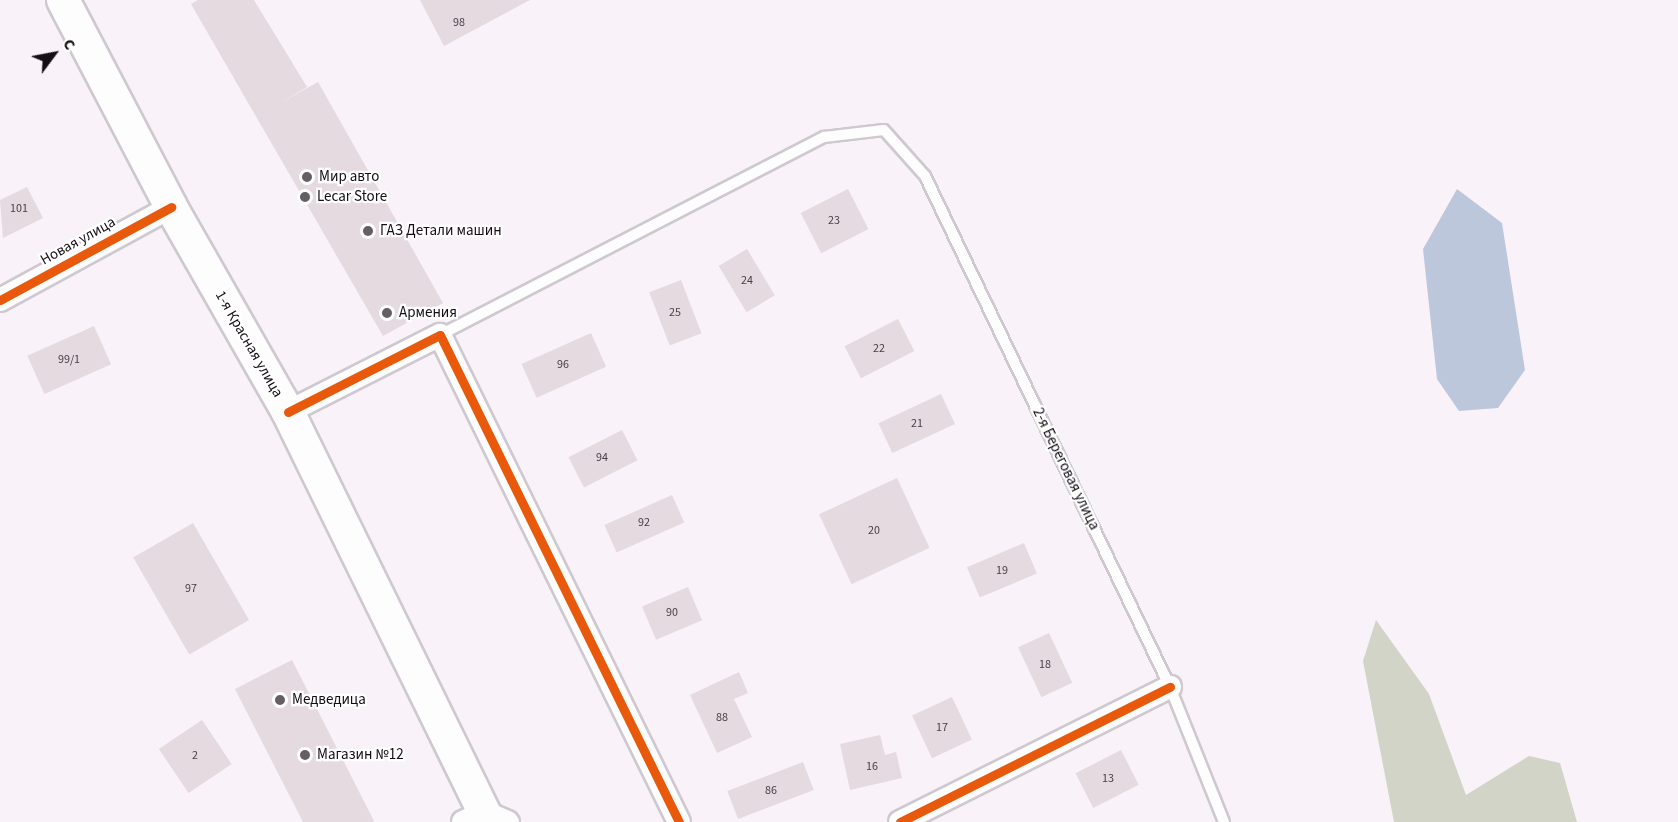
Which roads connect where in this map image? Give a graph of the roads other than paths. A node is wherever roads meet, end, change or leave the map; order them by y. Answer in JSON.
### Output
{"nodes":[{"id":1,"x":63,"y":0,"type":"edge"},
{"id":2,"x":171,"y":207,"type":"junction"},
{"id":3,"x":0,"y":300,"type":"edge"},
{"id":4,"x":440,"y":334,"type":"junction"},
{"id":5,"x":288,"y":412,"type":"junction"},
{"id":6,"x":1170,"y":687,"type":"junction"},
{"id":7,"x":486,"y":819,"type":"edge"},
{"id":8,"x":679,"y":822,"type":"edge"},
{"id":9,"x":900,"y":822,"type":"edge"},
{"id":10,"x":1224,"y":822,"type":"edge"}],
"edges":[{"from":1,"to":2,"type":"main road","name":"1-я Красная улица"},
{"from":2,"to":3,"type":"street","name":"Новая улица"},
{"from":2,"to":5,"type":"main road","name":"1-я Красная улица"},
{"from":4,"to":5,"type":"street"},
{"from":4,"to":6,"type":"lane","name":"2-я Береговая улица"},
{"from":4,"to":8,"type":"street"},
{"from":5,"to":7,"type":"main road","name":"1-я Красная улица"},
{"from":6,"to":9,"type":"street"},
{"from":6,"to":10,"type":"lane","name":"2-я Береговая улица"}]}
